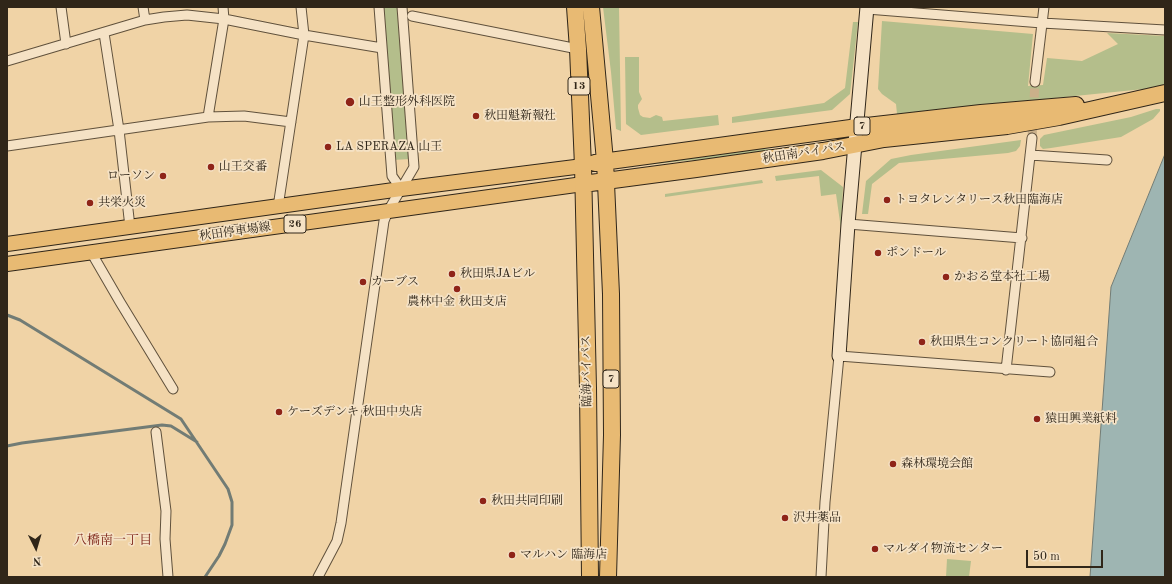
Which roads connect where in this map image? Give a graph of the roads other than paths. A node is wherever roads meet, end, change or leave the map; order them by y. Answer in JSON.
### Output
{"nodes":[{"id":1,"x":61,"y":7,"type":"edge"},
{"id":2,"x":144,"y":7,"type":"edge"},
{"id":3,"x":223,"y":7,"type":"edge"},
{"id":4,"x":302,"y":7,"type":"edge"},
{"id":5,"x":379,"y":7,"type":"edge"},
{"id":6,"x":402,"y":7,"type":"edge"},
{"id":7,"x":575,"y":7,"type":"edge"},
{"id":8,"x":591,"y":7,"type":"edge"},
{"id":9,"x":1044,"y":7,"type":"edge"},
{"id":10,"x":867,"y":8,"type":"edge"},
{"id":11,"x":412,"y":16,"type":"dead end"},
{"id":12,"x":224,"y":19,"type":"junction"},
{"id":13,"x":145,"y":20,"type":"junction"},
{"id":14,"x":1042,"y":23,"type":"junction"},
{"id":15,"x":1165,"y":30,"type":"edge"},
{"id":16,"x":104,"y":33,"type":"junction"},
{"id":17,"x":304,"y":35,"type":"junction"},
{"id":18,"x":66,"y":44,"type":"junction"},
{"id":19,"x":382,"y":48,"type":"junction"},
{"id":20,"x":578,"y":49,"type":"junction"},
{"id":21,"x":7,"y":61,"type":"edge"},
{"id":22,"x":1035,"y":82,"type":"tunnel mouth"},
{"id":23,"x":1165,"y":93,"type":"edge"},
{"id":24,"x":1143,"y":98,"type":"junction"},
{"id":25,"x":208,"y":117,"type":"junction"},
{"id":26,"x":291,"y":122,"type":"junction"},
{"id":27,"x":858,"y":127,"type":"junction"},
{"id":28,"x":119,"y":130,"type":"junction"},
{"id":29,"x":1032,"y":138,"type":"tunnel mouth"},
{"id":30,"x":856,"y":145,"type":"junction"},
{"id":31,"x":7,"y":146,"type":"edge"},
{"id":32,"x":1030,"y":155,"type":"junction"},
{"id":33,"x":1107,"y":160,"type":"dead end"},
{"id":34,"x":604,"y":161,"type":"junction"},
{"id":35,"x":582,"y":166,"type":"junction"},
{"id":36,"x":606,"y":180,"type":"junction"},
{"id":37,"x":583,"y":184,"type":"junction"},
{"id":38,"x":402,"y":189,"type":"junction"},
{"id":39,"x":278,"y":207,"type":"junction"},
{"id":40,"x":388,"y":211,"type":"junction"},
{"id":41,"x":848,"y":224,"type":"junction"},
{"id":42,"x":130,"y":227,"type":"junction"},
{"id":43,"x":1022,"y":238,"type":"junction"},
{"id":44,"x":7,"y":244,"type":"edge"},
{"id":45,"x":91,"y":252,"type":"junction"},
{"id":46,"x":7,"y":264,"type":"edge"},
{"id":47,"x":839,"y":356,"type":"junction"},
{"id":48,"x":1006,"y":370,"type":"junction"},
{"id":49,"x":1050,"y":372,"type":"dead end"},
{"id":50,"x":173,"y":390,"type":"dead end"},
{"id":51,"x":156,"y":432,"type":"dead end"},
{"id":52,"x":168,"y":577,"type":"edge"},
{"id":53,"x":318,"y":577,"type":"edge"},
{"id":54,"x":590,"y":577,"type":"edge"},
{"id":55,"x":608,"y":577,"type":"edge"},
{"id":56,"x":821,"y":577,"type":"edge"}],
"edges":[{"from":1,"to":18,"type":"street"},
{"from":2,"to":13,"type":"street"},
{"from":3,"to":12,"type":"street"},
{"from":4,"to":17,"type":"street"},
{"from":5,"to":19,"type":"street"},
{"from":6,"to":38,"type":"street"},
{"from":7,"to":20,"type":"highway","number":"13"},
{"from":8,"to":34,"type":"highway","number":"13"},
{"from":9,"to":14,"type":"street"},
{"from":10,"to":14,"type":"street"},
{"from":10,"to":27,"type":"street"},
{"from":11,"to":20,"type":"street"},
{"from":12,"to":13,"type":"street"},
{"from":12,"to":17,"type":"street"},
{"from":12,"to":25,"type":"street"},
{"from":13,"to":16,"type":"street"},
{"from":14,"to":15,"type":"street"},
{"from":14,"to":22,"type":"street"},
{"from":16,"to":18,"type":"street"},
{"from":16,"to":28,"type":"street"},
{"from":17,"to":19,"type":"street"},
{"from":17,"to":26,"type":"street"},
{"from":18,"to":21,"type":"street"},
{"from":19,"to":38,"type":"street"},
{"from":20,"to":35,"type":"highway","number":"13"},
{"from":23,"to":24,"type":"highway","name":"秋田南バイパス","number":"7"},
{"from":24,"to":27,"type":"highway","name":"秋田南バイパス","number":"7"},
{"from":24,"to":30,"type":"highway","name":"秋田南バイパス","number":"7"},
{"from":25,"to":26,"type":"street"},
{"from":25,"to":28,"type":"street"},
{"from":26,"to":39,"type":"street"},
{"from":27,"to":30,"type":"street"},
{"from":27,"to":34,"type":"highway","name":"秋田南バイパス","number":"7"},
{"from":28,"to":31,"type":"street"},
{"from":28,"to":42,"type":"street"},
{"from":29,"to":32,"type":"street"},
{"from":30,"to":36,"type":"highway","name":"秋田南バイパス","number":"7"},
{"from":30,"to":41,"type":"street"},
{"from":32,"to":33,"type":"street"},
{"from":32,"to":43,"type":"street"},
{"from":34,"to":35,"type":"highway","name":"秋田南バイパス","number":"7"},
{"from":34,"to":36,"type":"highway","number":"13"},
{"from":35,"to":37,"type":"highway","name":"臨海バイパス","number":"13"},
{"from":35,"to":38,"type":"main road","name":"秋田停車場線","number":"26"},
{"from":36,"to":37,"type":"highway","name":"秋田南バイパス","number":"7"},
{"from":36,"to":55,"type":"highway","name":"臨海バイパス","number":"7"},
{"from":37,"to":40,"type":"main road","name":"秋田停車場線","number":"26"},
{"from":37,"to":54,"type":"highway","name":"臨海バイパス","number":"7"},
{"from":38,"to":39,"type":"main road","name":"秋田停車場線","number":"26"},
{"from":38,"to":40,"type":"street"},
{"from":39,"to":42,"type":"main road","name":"秋田停車場線","number":"26"},
{"from":40,"to":45,"type":"main road","name":"秋田停車場線","number":"26"},
{"from":40,"to":53,"type":"street"},
{"from":41,"to":43,"type":"street"},
{"from":41,"to":47,"type":"street"},
{"from":42,"to":44,"type":"main road","name":"秋田停車場線","number":"26"},
{"from":43,"to":48,"type":"street"},
{"from":45,"to":46,"type":"main road","name":"秋田停車場線","number":"26"},
{"from":45,"to":50,"type":"street"},
{"from":47,"to":48,"type":"street"},
{"from":47,"to":56,"type":"street"},
{"from":48,"to":49,"type":"street"},
{"from":51,"to":52,"type":"street"}]}
